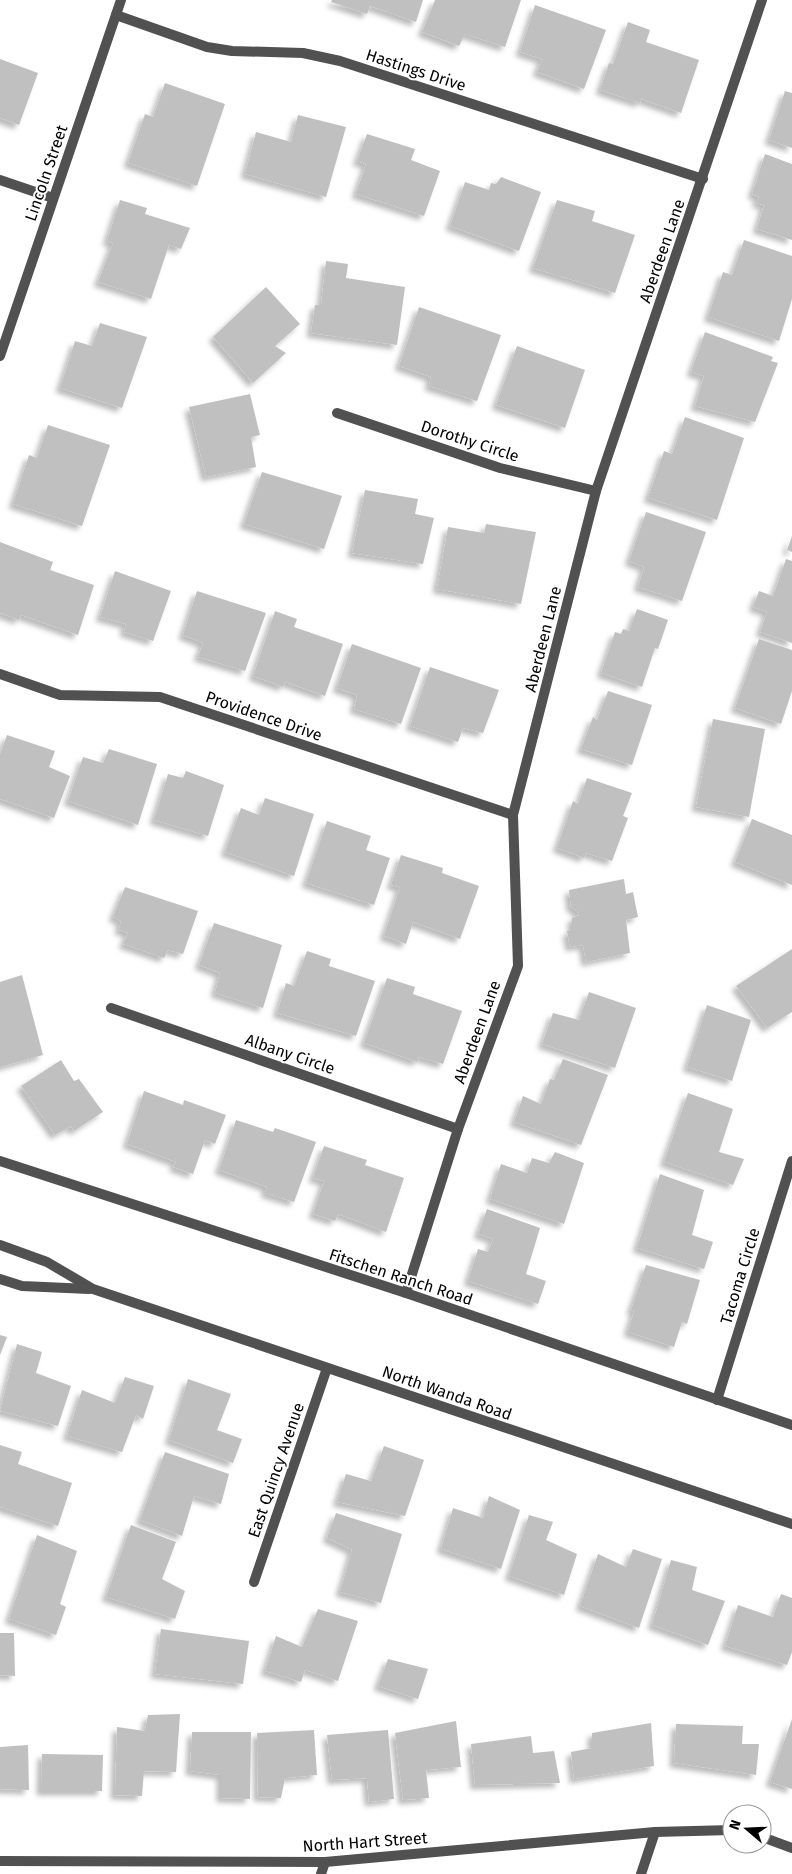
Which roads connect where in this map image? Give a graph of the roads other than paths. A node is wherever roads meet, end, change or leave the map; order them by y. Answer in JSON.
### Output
{"nodes":[{"id":1,"x":121,"y":0,"type":"edge"},
{"id":2,"x":762,"y":0,"type":"edge"},
{"id":3,"x":116,"y":15,"type":"junction"},
{"id":4,"x":0,"y":180,"type":"edge"},
{"id":5,"x":703,"y":180,"type":"junction"},
{"id":6,"x":54,"y":198,"type":"junction"},
{"id":7,"x":0,"y":356,"type":"edge"},
{"id":8,"x":337,"y":413,"type":"dead end"},
{"id":9,"x":596,"y":492,"type":"junction"},
{"id":10,"x":0,"y":674,"type":"edge"},
{"id":11,"x":513,"y":815,"type":"junction"},
{"id":12,"x":111,"y":1008,"type":"dead end"},
{"id":13,"x":458,"y":1129,"type":"junction"},
{"id":14,"x":0,"y":1161,"type":"edge"},
{"id":15,"x":792,"y":1162,"type":"edge"},
{"id":16,"x":0,"y":1245,"type":"edge"},
{"id":17,"x":0,"y":1279,"type":"edge"},
{"id":18,"x":93,"y":1289,"type":"junction"},
{"id":19,"x":406,"y":1294,"type":"junction"},
{"id":20,"x":327,"y":1368,"type":"junction"},
{"id":21,"x":717,"y":1400,"type":"junction"},
{"id":22,"x":792,"y":1425,"type":"edge"},
{"id":23,"x":792,"y":1524,"type":"edge"},
{"id":24,"x":254,"y":1582,"type":"dead end"},
{"id":25,"x":722,"y":1830,"type":"edge"},
{"id":26,"x":655,"y":1832,"type":"junction"},
{"id":27,"x":772,"y":1841,"type":"edge"},
{"id":28,"x":792,"y":1848,"type":"edge"},
{"id":29,"x":325,"y":1862,"type":"junction"},
{"id":30,"x":1,"y":1864,"type":"edge"},
{"id":31,"x":321,"y":1874,"type":"edge"},
{"id":32,"x":641,"y":1874,"type":"edge"}],
"edges":[{"from":1,"to":3,"type":"street","name":"Lincoln Street"},
{"from":2,"to":5,"type":"street","name":"Aberdeen Lane"},
{"from":3,"to":5,"type":"street","name":"Hastings Drive"},
{"from":3,"to":6,"type":"street","name":"Lincoln Street"},
{"from":4,"to":6,"type":"street"},
{"from":5,"to":9,"type":"street","name":"Aberdeen Lane"},
{"from":6,"to":7,"type":"street","name":"Lincoln Street"},
{"from":8,"to":9,"type":"street","name":"Dorothy Circle"},
{"from":9,"to":11,"type":"street","name":"Aberdeen Lane"},
{"from":10,"to":11,"type":"street","name":"Providence Drive"},
{"from":11,"to":13,"type":"street","name":"Aberdeen Lane"},
{"from":12,"to":13,"type":"street","name":"Albany Circle"},
{"from":13,"to":19,"type":"street","name":"Aberdeen Lane"},
{"from":14,"to":19,"type":"street","name":"Fitschen Ranch Road"},
{"from":15,"to":21,"type":"street","name":"Tacoma Circle"},
{"from":16,"to":18,"type":"street","name":"North Wanda Road"},
{"from":17,"to":18,"type":"street","name":"North Wanda Road"},
{"from":18,"to":20,"type":"street","name":"North Wanda Road"},
{"from":19,"to":21,"type":"street","name":"Fitschen Ranch Road"},
{"from":20,"to":23,"type":"street","name":"North Wanda Road"},
{"from":20,"to":24,"type":"street","name":"East Quincy Avenue"},
{"from":21,"to":22,"type":"street","name":"Fitschen Ranch Road"},
{"from":25,"to":26,"type":"street","name":"North Hart Street"},
{"from":26,"to":29,"type":"street","name":"North Hart Street"},
{"from":26,"to":32,"type":"street"},
{"from":27,"to":28,"type":"street"},
{"from":29,"to":30,"type":"street","name":"North Hart Street"},
{"from":29,"to":31,"type":"street"}]}
